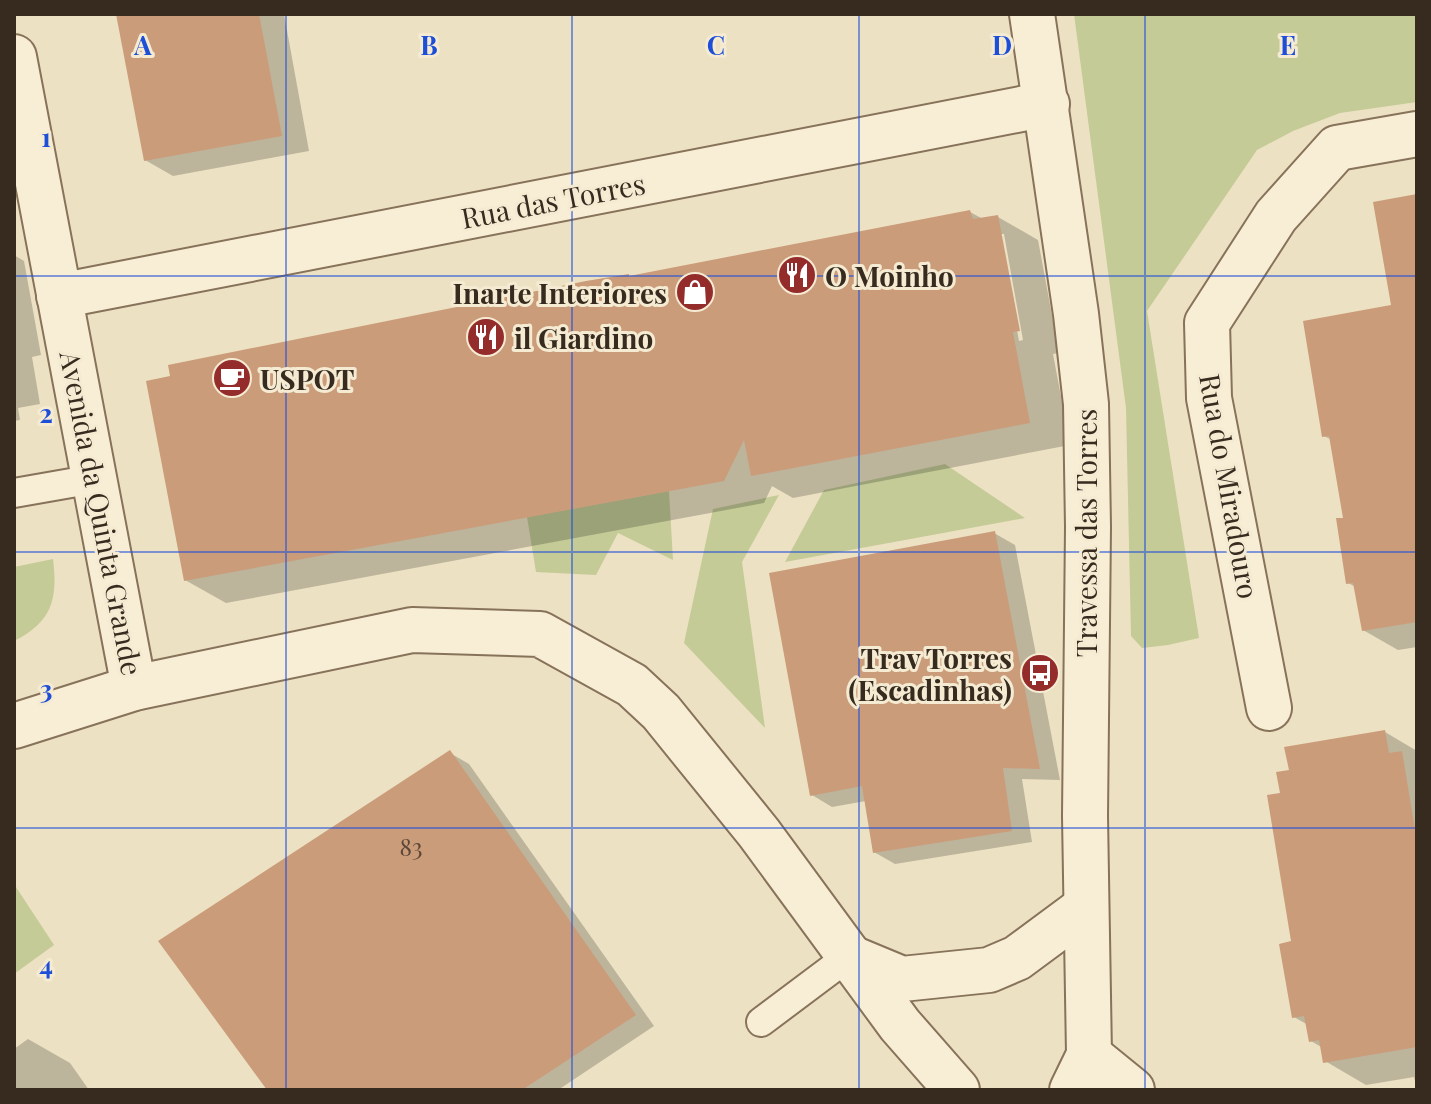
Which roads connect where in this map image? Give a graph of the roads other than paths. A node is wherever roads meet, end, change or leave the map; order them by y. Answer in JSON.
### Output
{"nodes":[{"id":1,"x":1032,"y":14,"type":"edge"},
{"id":2,"x":14,"y":60,"type":"edge"},
{"id":3,"x":1047,"y":104,"type":"junction"},
{"id":4,"x":1417,"y":134,"type":"edge"},
{"id":5,"x":59,"y":296,"type":"junction"},
{"id":6,"x":94,"y":479,"type":"junction"},
{"id":7,"x":14,"y":493,"type":"edge"},
{"id":8,"x":134,"y":688,"type":"junction"},
{"id":9,"x":1269,"y":708,"type":"dead end"},
{"id":10,"x":14,"y":726,"type":"edge"},
{"id":11,"x":1086,"y":907,"type":"junction"},
{"id":12,"x":849,"y":956,"type":"junction"},
{"id":13,"x":761,"y":1022,"type":"dead end"},
{"id":14,"x":1080,"y":1072,"type":"edge"},
{"id":15,"x":957,"y":1090,"type":"edge"},
{"id":16,"x":1132,"y":1090,"type":"edge"}],
"edges":[{"from":1,"to":3,"type":"street","name":"Travessa das Torres"},
{"from":2,"to":5,"type":"street","name":"Avenida da Quinta Grande"},
{"from":3,"to":5,"type":"street","name":"Rua das Torres"},
{"from":3,"to":11,"type":"street","name":"Travessa das Torres"},
{"from":4,"to":9,"type":"street","name":"Rua do Miradouro"},
{"from":5,"to":6,"type":"street","name":"Avenida da Quinta Grande"},
{"from":6,"to":7,"type":"lane"},
{"from":6,"to":8,"type":"street","name":"Avenida da Quinta Grande"},
{"from":8,"to":10,"type":"street"},
{"from":8,"to":12,"type":"street","name":"Avenida da Quinta Grande"},
{"from":11,"to":12,"type":"street"},
{"from":11,"to":14,"type":"street","name":"Travessa das Torres"},
{"from":12,"to":13,"type":"lane"},
{"from":12,"to":15,"type":"street","name":"Avenida da Quinta Grande"},
{"from":14,"to":16,"type":"street","name":"Travessa das Torres"}]}
